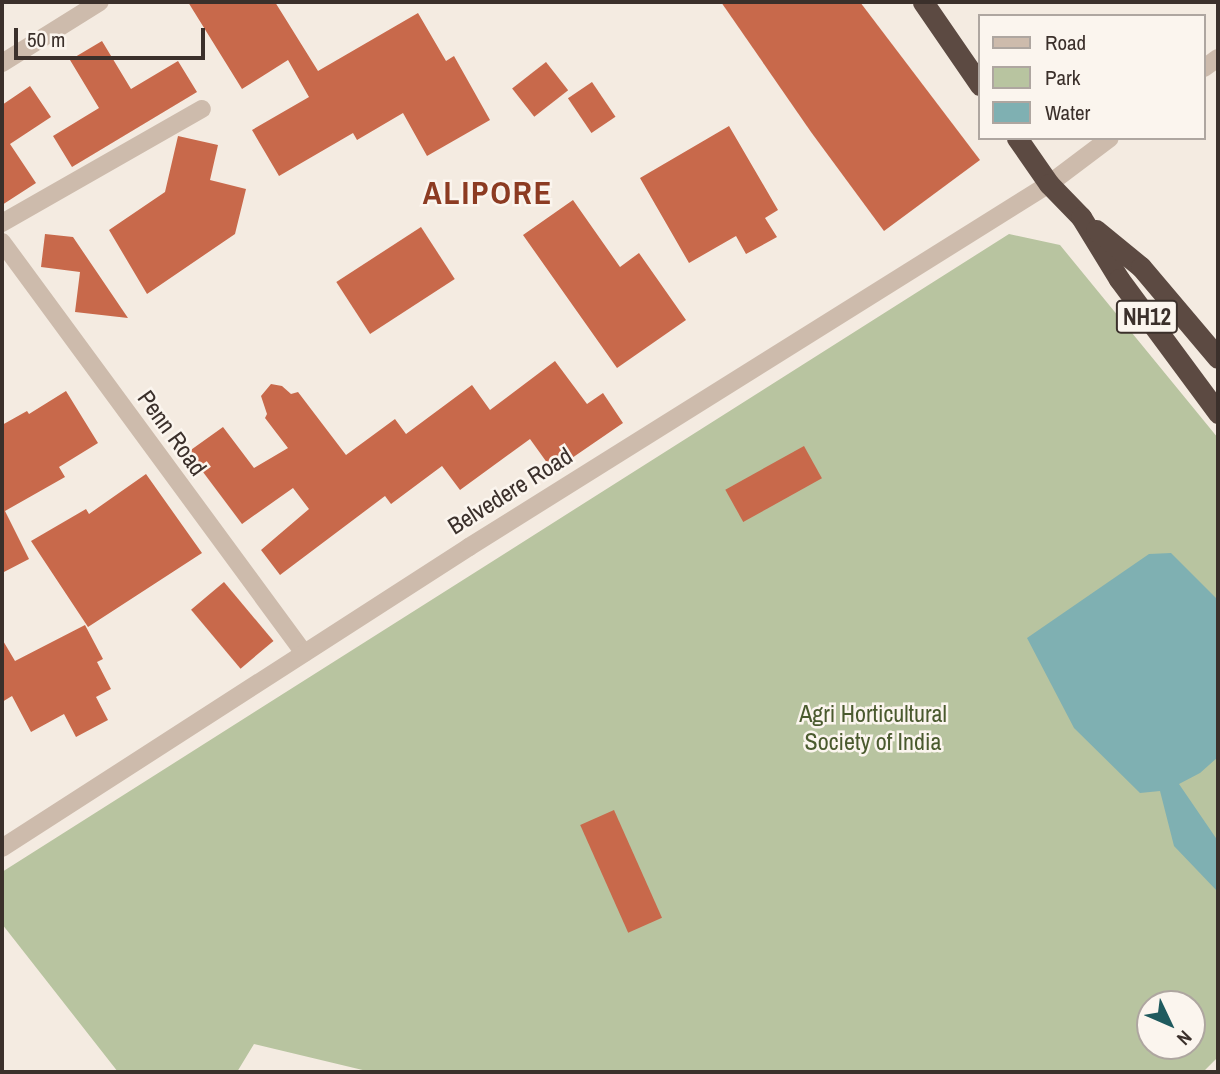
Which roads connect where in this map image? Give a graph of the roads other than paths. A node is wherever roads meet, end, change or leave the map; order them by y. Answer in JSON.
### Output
{"nodes":[{"id":1,"x":100,"y":2,"type":"edge"},
{"id":2,"x":923,"y":2,"type":"edge"},
{"id":3,"x":2,"y":63,"type":"edge"},
{"id":4,"x":978,"y":82,"type":"edge"},
{"id":5,"x":202,"y":109,"type":"dead end"},
{"id":6,"x":1018,"y":140,"type":"edge"},
{"id":7,"x":1107,"y":140,"type":"edge"},
{"id":8,"x":1049,"y":184,"type":"junction"},
{"id":9,"x":1081,"y":218,"type":"junction"},
{"id":10,"x":2,"y":223,"type":"edge"},
{"id":11,"x":2,"y":242,"type":"edge"},
{"id":12,"x":1218,"y":358,"type":"edge"},
{"id":13,"x":1218,"y":413,"type":"edge"},
{"id":14,"x":303,"y":653,"type":"junction"},
{"id":15,"x":2,"y":848,"type":"edge"}],
"edges":[{"from":1,"to":3,"type":"street"},
{"from":2,"to":4,"type":"highway"},
{"from":5,"to":10,"type":"street"},
{"from":6,"to":8,"type":"highway","number":"NH12"},
{"from":7,"to":8,"type":"street","name":"Belvedere Road"},
{"from":8,"to":9,"type":"highway","number":"NH12"},
{"from":8,"to":14,"type":"street","name":"Belvedere Road"},
{"from":9,"to":12,"type":"highway","number":"NH12"},
{"from":9,"to":13,"type":"highway","number":"NH12"},
{"from":11,"to":14,"type":"street","name":"Penn Road"},
{"from":14,"to":15,"type":"street","name":"Belvedere Road"}]}
